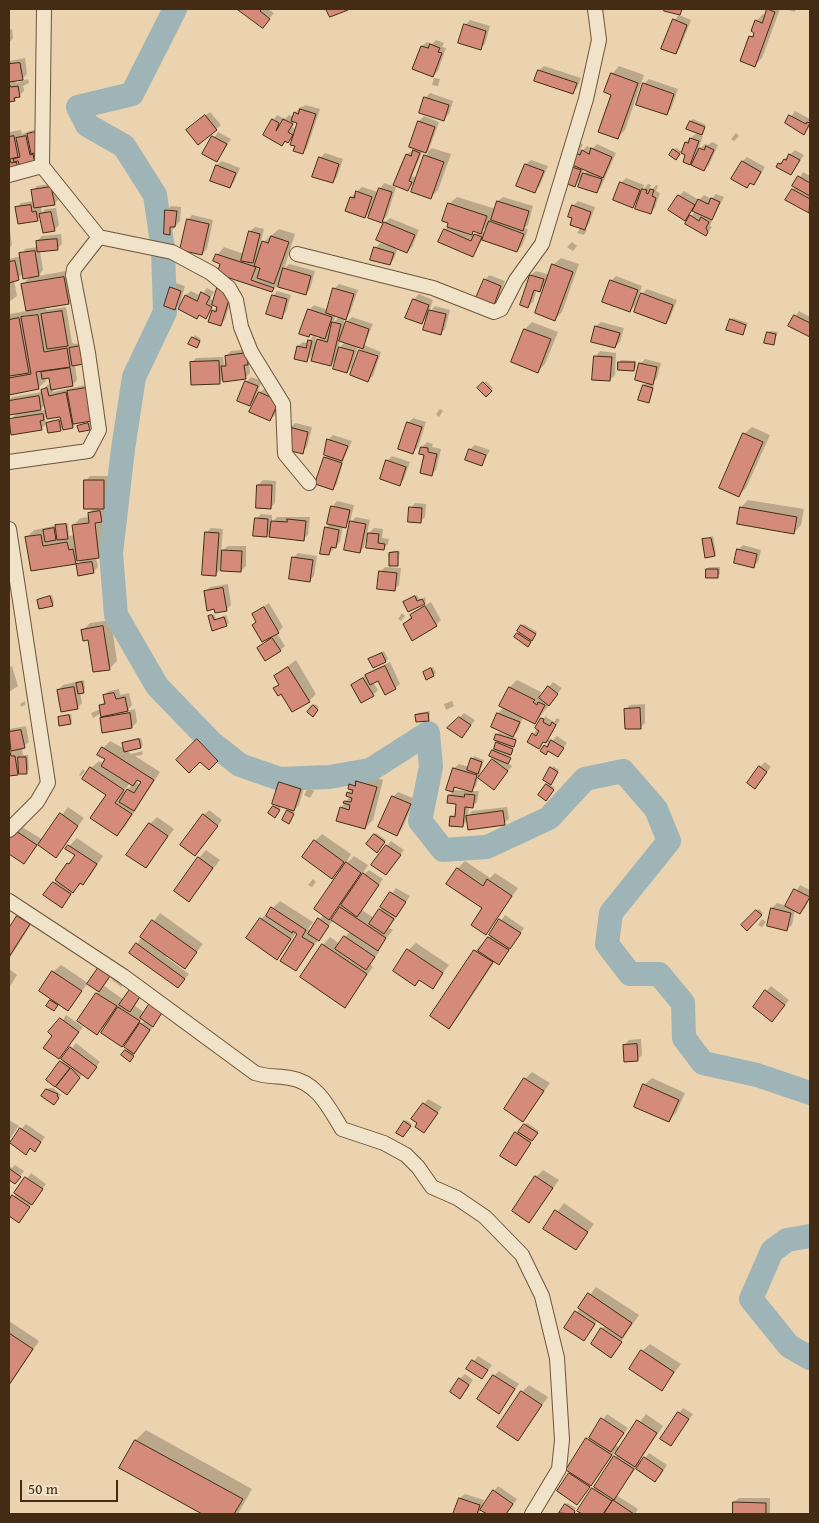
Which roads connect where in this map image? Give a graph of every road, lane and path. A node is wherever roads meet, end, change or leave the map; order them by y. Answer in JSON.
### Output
{"nodes":[{"id":1,"x":44,"y":9,"type":"edge"},
{"id":2,"x":595,"y":9,"type":"edge"},
{"id":3,"x":42,"y":166,"type":"junction"},
{"id":4,"x":9,"y":175,"type":"edge"},
{"id":5,"x":99,"y":237,"type":"junction"},
{"id":6,"x":297,"y":254,"type":"dead end"},
{"id":7,"x":9,"y":462,"type":"edge"},
{"id":8,"x":309,"y":483,"type":"dead end"},
{"id":9,"x":9,"y":528,"type":"edge"},
{"id":10,"x":9,"y":830,"type":"edge"},
{"id":11,"x":9,"y":901,"type":"edge"},
{"id":12,"x":532,"y":1514,"type":"edge"}],
"edges":[{"from":1,"to":3,"type":"street"},
{"from":2,"to":6,"type":"street"},
{"from":3,"to":4,"type":"street"},
{"from":3,"to":5,"type":"street"},
{"from":5,"to":7,"type":"street"},
{"from":5,"to":8,"type":"street"},
{"from":9,"to":10,"type":"street"},
{"from":11,"to":12,"type":"street"}]}
